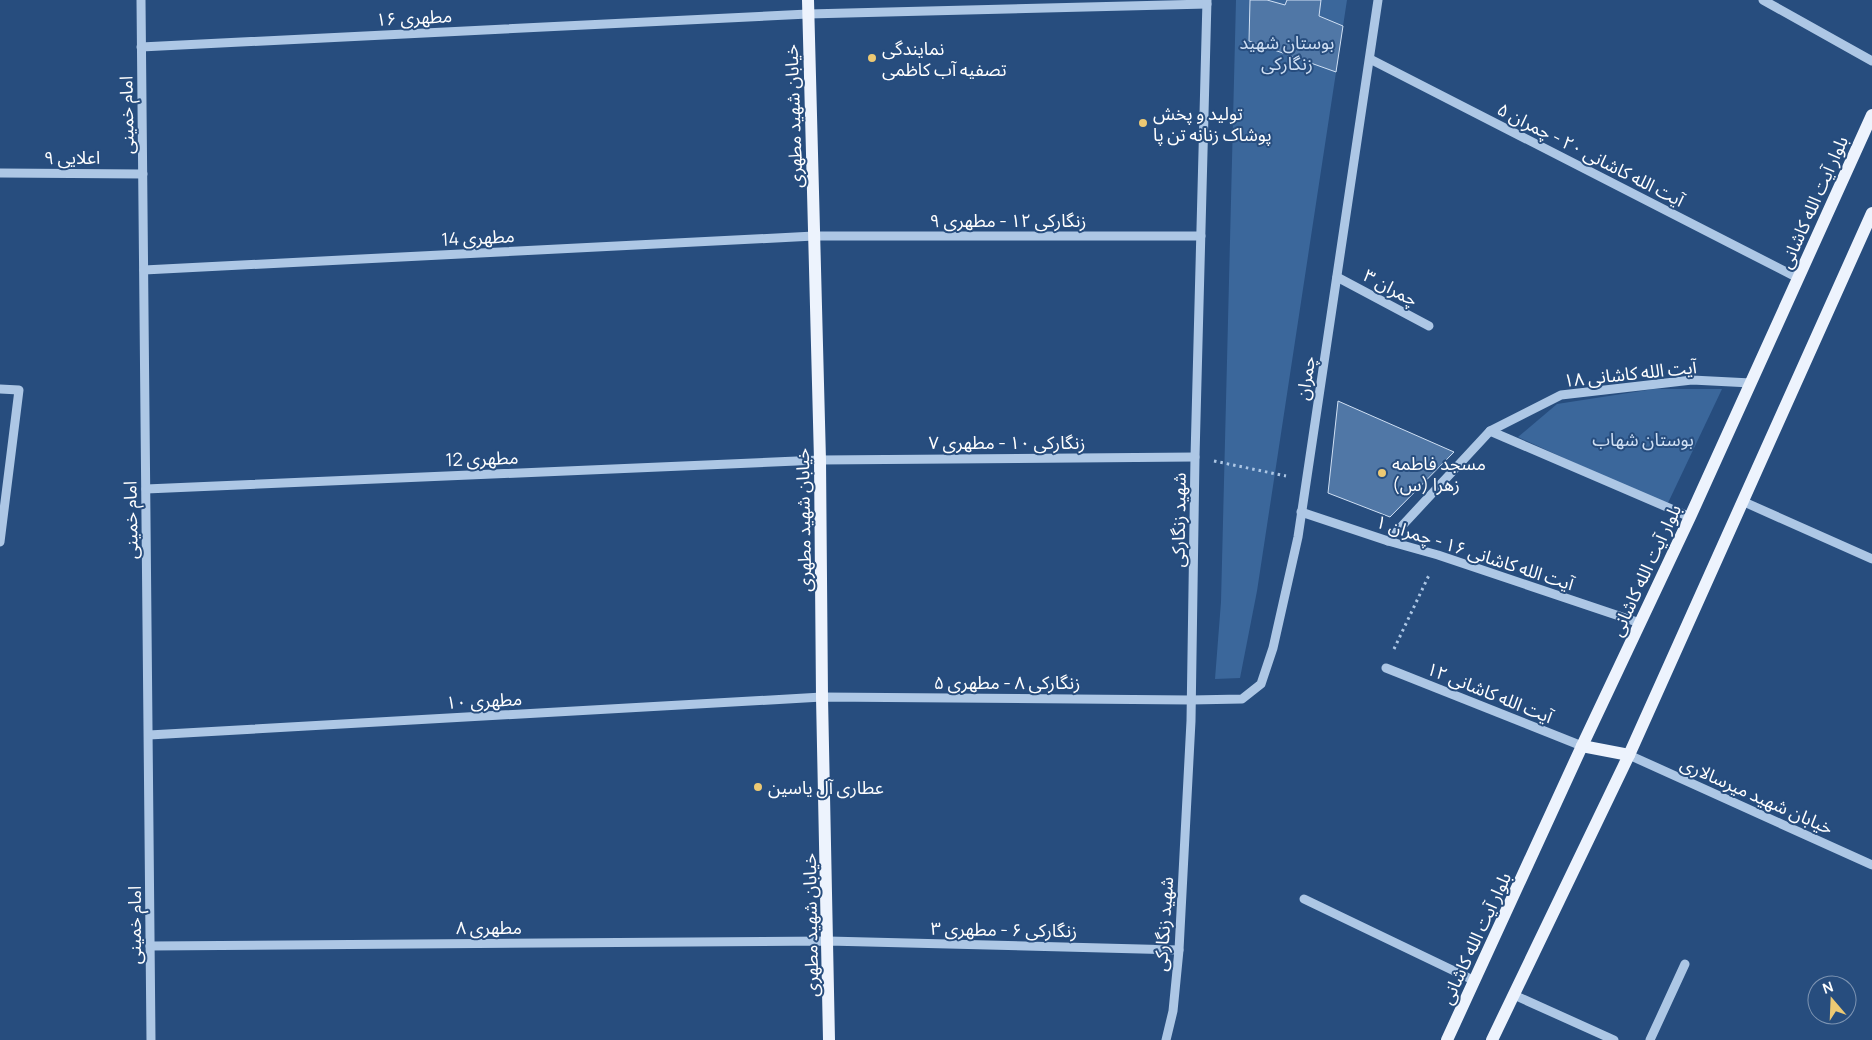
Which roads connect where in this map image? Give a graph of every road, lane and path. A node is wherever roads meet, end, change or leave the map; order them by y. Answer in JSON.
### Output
{"nodes":[{"id":1,"x":141,"y":0,"type":"edge"},
{"id":2,"x":808,"y":0,"type":"edge"},
{"id":3,"x":1378,"y":0,"type":"edge"},
{"id":4,"x":1763,"y":0,"type":"edge"},
{"id":5,"x":1207,"y":2,"type":"edge"},
{"id":6,"x":808,"y":14,"type":"junction"},
{"id":7,"x":141,"y":47,"type":"junction"},
{"id":8,"x":1370,"y":58,"type":"junction"},
{"id":9,"x":1872,"y":61,"type":"edge"},
{"id":10,"x":1872,"y":115,"type":"edge"},
{"id":11,"x":0,"y":173,"type":"edge"},
{"id":12,"x":143,"y":174,"type":"junction"},
{"id":13,"x":1872,"y":213,"type":"edge"},
{"id":14,"x":814,"y":236,"type":"junction"},
{"id":15,"x":1201,"y":236,"type":"junction"},
{"id":16,"x":144,"y":270,"type":"junction"},
{"id":17,"x":1337,"y":277,"type":"junction"},
{"id":18,"x":1798,"y":278,"type":"junction"},
{"id":19,"x":1429,"y":326,"type":"dead end"},
{"id":20,"x":1751,"y":383,"type":"junction"},
{"id":21,"x":0,"y":389,"type":"edge"},
{"id":22,"x":1490,"y":432,"type":"junction"},
{"id":23,"x":1195,"y":458,"type":"junction"},
{"id":24,"x":820,"y":460,"type":"junction"},
{"id":25,"x":1306,"y":480,"type":"junction"},
{"id":26,"x":146,"y":489,"type":"junction"},
{"id":27,"x":1742,"y":501,"type":"junction"},
{"id":28,"x":1301,"y":512,"type":"junction"},
{"id":29,"x":1690,"y":517,"type":"junction"},
{"id":30,"x":1388,"y":541,"type":"junction"},
{"id":31,"x":0,"y":542,"type":"edge"},
{"id":32,"x":1438,"y":555,"type":"junction"},
{"id":33,"x":1872,"y":559,"type":"edge"},
{"id":34,"x":1640,"y":623,"type":"junction"},
{"id":35,"x":1386,"y":668,"type":"joint"},
{"id":36,"x":822,"y":697,"type":"junction"},
{"id":37,"x":1191,"y":700,"type":"junction"},
{"id":38,"x":149,"y":736,"type":"junction"},
{"id":39,"x":1582,"y":746,"type":"junction"},
{"id":40,"x":1629,"y":755,"type":"junction"},
{"id":41,"x":1872,"y":865,"type":"edge"},
{"id":42,"x":1304,"y":899,"type":"dead end"},
{"id":43,"x":828,"y":941,"type":"junction"},
{"id":44,"x":150,"y":946,"type":"junction"},
{"id":45,"x":1179,"y":950,"type":"junction"},
{"id":46,"x":1685,"y":964,"type":"dead end"},
{"id":47,"x":1475,"y":981,"type":"junction"},
{"id":48,"x":1514,"y":995,"type":"junction"},
{"id":49,"x":152,"y":1040,"type":"edge"},
{"id":50,"x":829,"y":1040,"type":"edge"},
{"id":51,"x":1166,"y":1040,"type":"edge"},
{"id":52,"x":1447,"y":1040,"type":"edge"},
{"id":53,"x":1492,"y":1040,"type":"edge"},
{"id":54,"x":1614,"y":1040,"type":"edge"},
{"id":55,"x":1650,"y":1040,"type":"edge"}],
"edges":[{"from":1,"to":7,"type":"street","name":"امام خمینی"},
{"from":2,"to":6,"type":"main road","name":"خیابان شهید مطهری"},
{"from":3,"to":8,"type":"street","name":"چمران"},
{"from":4,"to":9,"type":"street"},
{"from":5,"to":6,"type":"street","name":"مطهری ۱۶"},
{"from":5,"to":15,"type":"street","name":"شهید زنگارکی"},
{"from":6,"to":7,"type":"street","name":"مطهری ۱۶"},
{"from":6,"to":14,"type":"main road","name":"خیابان شهید مطهری"},
{"from":7,"to":12,"type":"street","name":"امام خمینی"},
{"from":8,"to":17,"type":"street","name":"چمران"},
{"from":8,"to":18,"type":"street","name":"آیت الله کاشانی ۲۰ - چمران ۵"},
{"from":10,"to":18,"type":"main road","name":"بلوار آیت الله کاشانی"},
{"from":11,"to":12,"type":"street","name":"اعلایی ۹"},
{"from":12,"to":16,"type":"street","name":"امام خمینی"},
{"from":13,"to":27,"type":"main road"},
{"from":14,"to":15,"type":"street","name":"زنگارکی ۱۲ - مطهری ۹"},
{"from":14,"to":16,"type":"street","name":"مطهری 14"},
{"from":14,"to":24,"type":"main road","name":"خیابان شهید مطهری"},
{"from":15,"to":23,"type":"street","name":"شهید زنگارکی"},
{"from":16,"to":26,"type":"street","name":"امام خمینی"},
{"from":17,"to":19,"type":"street","name":"چمران ۳"},
{"from":17,"to":25,"type":"street","name":"چمران"},
{"from":18,"to":20,"type":"main road","name":"بلوار آیت الله کاشانی"},
{"from":20,"to":22,"type":"street","name":"آیت الله کاشانی ۱۸"},
{"from":20,"to":29,"type":"main road","name":"بلوار آیت الله کاشانی"},
{"from":21,"to":31,"type":"street"},
{"from":22,"to":29,"type":"street"},
{"from":22,"to":30,"type":"street","name":"آیت الله کاشانی ۱۸"},
{"from":23,"to":24,"type":"street","name":"زنگارکی ۱۰ - مطهری ۷"},
{"from":23,"to":25,"type":"path"},
{"from":23,"to":37,"type":"street","name":"شهید زنگارکی"},
{"from":24,"to":26,"type":"street","name":"مطهری 12"},
{"from":24,"to":36,"type":"main road","name":"خیابان شهید مطهری"},
{"from":25,"to":28,"type":"street","name":"چمران"},
{"from":26,"to":38,"type":"street","name":"امام خمینی"},
{"from":27,"to":33,"type":"street"},
{"from":27,"to":40,"type":"main road"},
{"from":28,"to":30,"type":"street","name":"آیت الله کاشانی ۱۶ - چمران ۱"},
{"from":28,"to":37,"type":"street","name":"چمران"},
{"from":29,"to":34,"type":"main road","name":"بلوار آیت الله کاشانی"},
{"from":30,"to":32,"type":"street","name":"آیت الله کاشانی ۱۶ - چمران ۱"},
{"from":32,"to":34,"type":"street","name":"آیت الله کاشانی ۱۶ - چمران ۱"},
{"from":32,"to":35,"type":"path"},
{"from":34,"to":39,"type":"main road","name":"بلوار آیت الله کاشانی"},
{"from":35,"to":39,"type":"street","name":"آیت الله کاشانی ۱۲"},
{"from":36,"to":37,"type":"street","name":"زنگارکی ۸ - مطهری ۵"},
{"from":36,"to":38,"type":"street","name":"مطهری ۱۰"},
{"from":36,"to":43,"type":"main road","name":"خیابان شهید مطهری"},
{"from":37,"to":45,"type":"street","name":"شهید زنگارکی"},
{"from":38,"to":44,"type":"street","name":"امام خمینی"},
{"from":39,"to":40,"type":"main road"},
{"from":39,"to":47,"type":"main road","name":"بلوار آیت الله کاشانی"},
{"from":40,"to":41,"type":"street","name":"خیابان شهید میرسالاری"},
{"from":40,"to":48,"type":"main road"},
{"from":42,"to":47,"type":"street"},
{"from":43,"to":44,"type":"street","name":"مطهری ۸"},
{"from":43,"to":45,"type":"street","name":"زنگارکی ۶ - مطهری ۳"},
{"from":43,"to":50,"type":"main road","name":"خیابان شهید مطهری"},
{"from":44,"to":49,"type":"street","name":"امام خمینی"},
{"from":45,"to":51,"type":"street","name":"شهید زنگارکی"},
{"from":46,"to":55,"type":"street"},
{"from":47,"to":52,"type":"main road","name":"بلوار آیت الله کاشانی"},
{"from":48,"to":53,"type":"main road"},
{"from":48,"to":54,"type":"street"}]}
